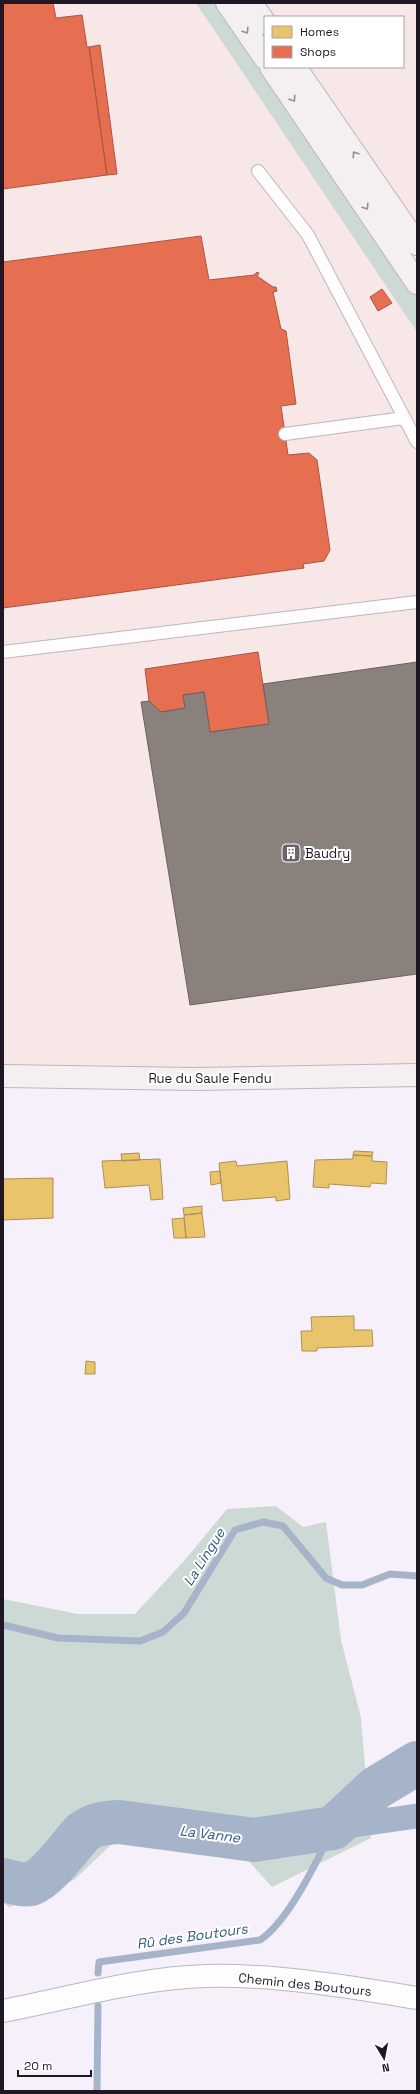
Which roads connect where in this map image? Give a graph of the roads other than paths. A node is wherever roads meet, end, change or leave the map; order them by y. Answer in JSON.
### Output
{"nodes":[{"id":1,"x":227,"y":3,"type":"edge"},
{"id":2,"x":251,"y":3,"type":"edge"},
{"id":3,"x":264,"y":22,"type":"edge"},
{"id":4,"x":264,"y":57,"type":"edge"},
{"id":5,"x":272,"y":68,"type":"edge"},
{"id":6,"x":296,"y":68,"type":"edge"},
{"id":7,"x":258,"y":171,"type":"dead end"},
{"id":8,"x":417,"y":244,"type":"edge"},
{"id":9,"x":417,"y":283,"type":"edge"},
{"id":10,"x":404,"y":418,"type":"junction"},
{"id":11,"x":285,"y":434,"type":"dead end"},
{"id":12,"x":417,"y":442,"type":"edge"},
{"id":13,"x":417,"y":602,"type":"edge"},
{"id":14,"x":3,"y":652,"type":"edge"},
{"id":15,"x":417,"y":1075,"type":"edge"},
{"id":16,"x":3,"y":1076,"type":"edge"},
{"id":17,"x":417,"y":1998,"type":"edge"},
{"id":18,"x":3,"y":2011,"type":"edge"}],
"edges":[{"from":1,"to":4,"type":"main road","one_way":true},
{"from":2,"to":3,"type":"main road"},
{"from":5,"to":9,"type":"main road","one_way":true},
{"from":8,"to":6,"type":"main road","one_way":true},
{"from":7,"to":10,"type":"lane"},
{"from":10,"to":11,"type":"lane"},
{"from":10,"to":12,"type":"lane"},
{"from":13,"to":14,"type":"lane"},
{"from":15,"to":16,"type":"main road","name":"Rue du Saule Fendu"},
{"from":17,"to":18,"type":"street","name":"Chemin des Boutours"}]}
